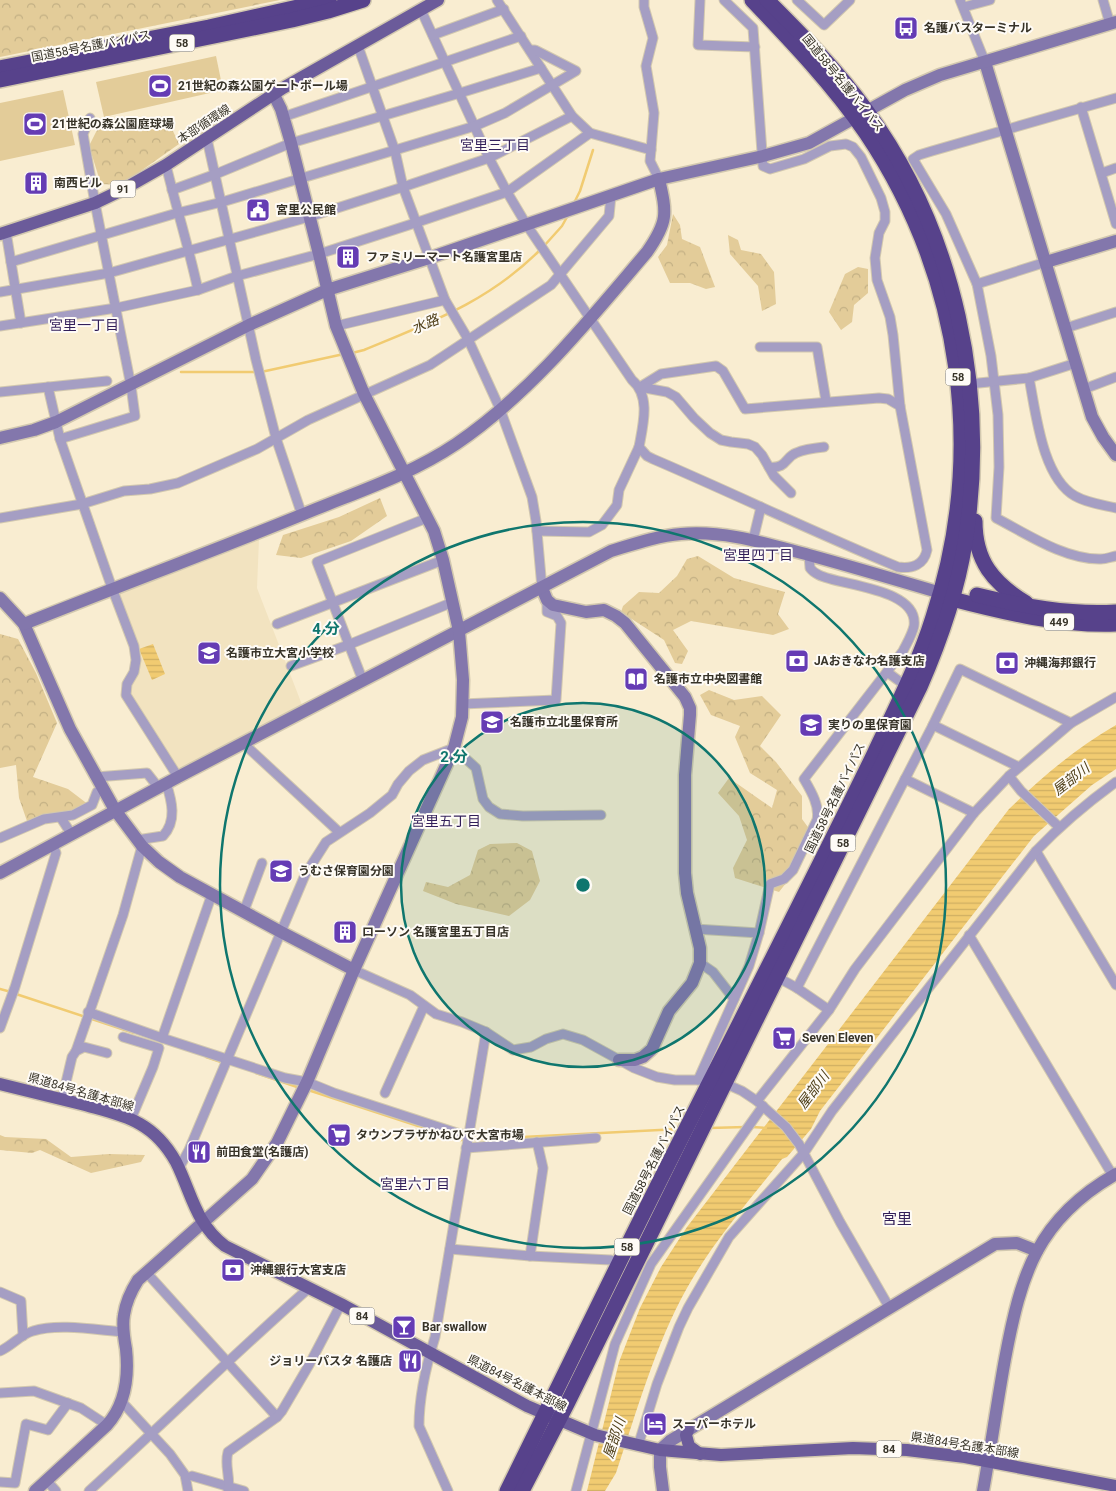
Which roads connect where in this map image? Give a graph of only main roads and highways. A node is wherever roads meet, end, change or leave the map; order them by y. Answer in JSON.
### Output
{"nodes":[{"id":1,"x":329,"y":0,"type":"edge"},
{"id":2,"x":363,"y":0,"type":"edge"},
{"id":3,"x":438,"y":0,"type":"edge"},
{"id":4,"x":752,"y":0,"type":"edge"},
{"id":5,"x":768,"y":0,"type":"edge"},
{"id":6,"x":0,"y":68,"type":"edge"},
{"id":7,"x":0,"y":80,"type":"edge"},
{"id":8,"x":861,"y":114,"type":"junction"},
{"id":9,"x":3,"y":233,"type":"edge"},
{"id":10,"x":970,"y":500,"type":"junction"},
{"id":11,"x":949,"y":594,"type":"junction"},
{"id":12,"x":1034,"y":607,"type":"junction"},
{"id":13,"x":1116,"y":612,"type":"edge"},
{"id":14,"x":1116,"y":624,"type":"edge"},
{"id":15,"x":711,"y":1081,"type":"junction"},
{"id":16,"x":0,"y":1084,"type":"edge"},
{"id":17,"x":552,"y":1418,"type":"junction"},
{"id":18,"x":688,"y":1430,"type":"road end"},
{"id":19,"x":700,"y":1454,"type":"junction"},
{"id":20,"x":1116,"y":1486,"type":"edge"},
{"id":21,"x":507,"y":1491,"type":"edge"},
{"id":22,"x":522,"y":1491,"type":"edge"}],
"edges":[{"from":1,"to":6,"type":"highway","name":"国道58号名護バイパス","number":"58"},
{"from":2,"to":7,"type":"highway","name":"国道58号名護バイパス","number":"58"},
{"from":3,"to":9,"type":"main road","name":"本部循環線","number":"91"},
{"from":4,"to":8,"type":"highway","name":"国道58号名護バイパス","number":"58"},
{"from":5,"to":8,"type":"highway","name":"国道58号名護バイパス","number":"58"},
{"from":8,"to":10,"type":"highway","name":"国道58号名護バイパス","number":"58"},
{"from":8,"to":11,"type":"highway","name":"国道58号名護バイパス","number":"58"},
{"from":10,"to":11,"type":"highway","name":"国道58号名護バイパス","number":"58"},
{"from":10,"to":12,"type":"highway"},
{"from":11,"to":12,"type":"highway","number":"449"},
{"from":11,"to":14,"type":"highway","number":"449"},
{"from":11,"to":15,"type":"highway","name":"国道58号名護バイパス","number":"58"},
{"from":11,"to":15,"type":"highway","name":"国道58号名護バイパス","number":"58"},
{"from":12,"to":13,"type":"highway","number":"449"},
{"from":15,"to":17,"type":"highway","name":"国道58号名護バイパス","number":"58"},
{"from":15,"to":17,"type":"highway","name":"国道58号名護バイパス","number":"58"},
{"from":16,"to":17,"type":"main road","name":"県道84号名護本部線","number":"84"},
{"from":17,"to":19,"type":"main road","name":"県道84号名護本部線","number":"84"},
{"from":17,"to":21,"type":"highway","name":"国道58号名護バイパス","number":"58"},
{"from":17,"to":22,"type":"highway","name":"国道58号名護バイパス","number":"58"},
{"from":18,"to":19,"type":"main road"},
{"from":19,"to":20,"type":"main road","name":"県道84号名護本部線","number":"84"}]}
